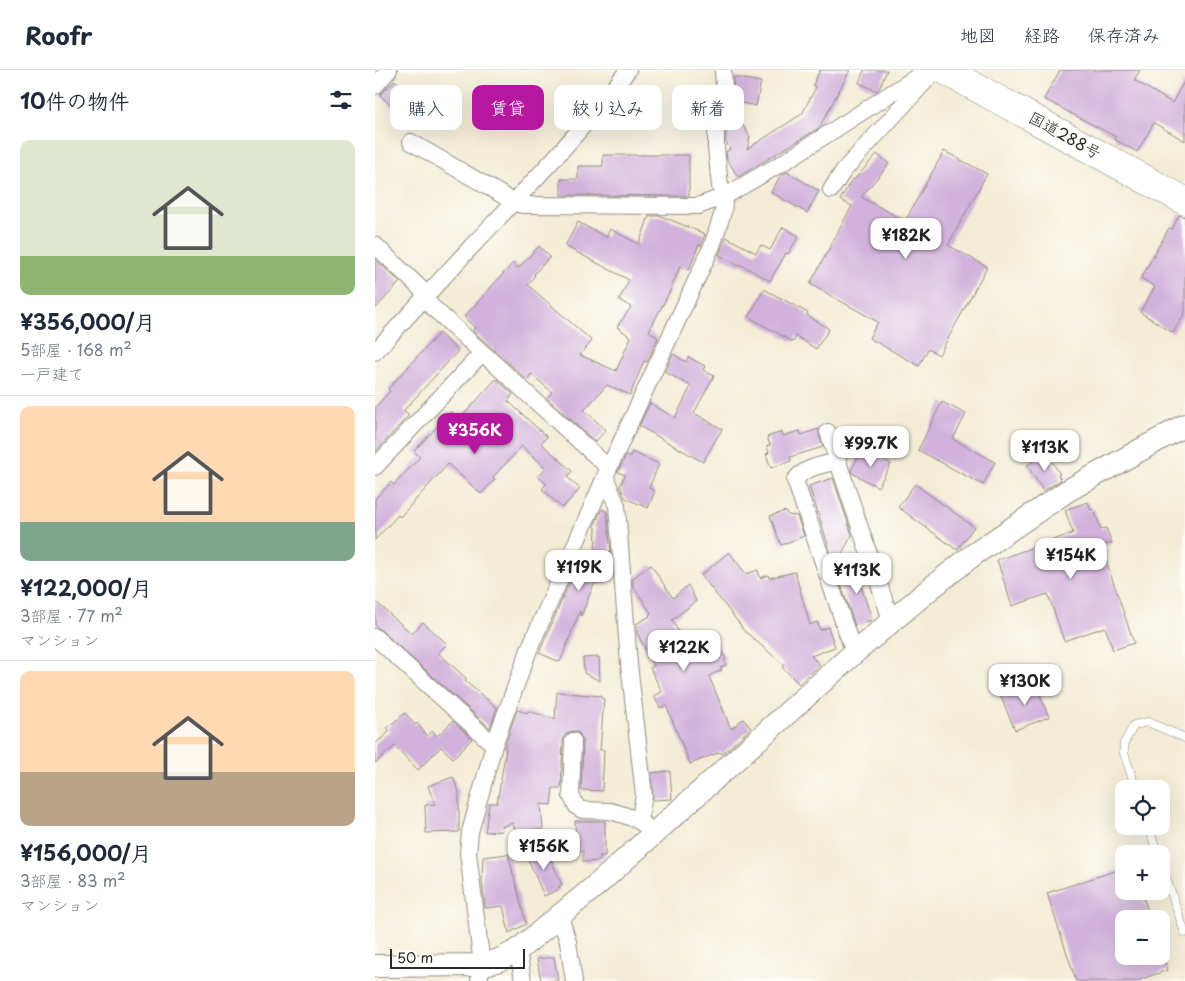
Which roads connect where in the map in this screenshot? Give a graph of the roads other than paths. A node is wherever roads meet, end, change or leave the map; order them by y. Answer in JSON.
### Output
{"nodes":[{"id":1,"x":389,"y":70,"type":"edge"},
{"id":2,"x":627,"y":70,"type":"edge"},
{"id":3,"x":723,"y":70,"type":"edge"},
{"id":4,"x":923,"y":70,"type":"edge"},
{"id":5,"x":950,"y":72,"type":"edge"},
{"id":6,"x":375,"y":86,"type":"edge"},
{"id":7,"x":411,"y":142,"type":"dead end"},
{"id":8,"x":831,"y":190,"type":"dead end"},
{"id":9,"x":725,"y":196,"type":"junction"},
{"id":10,"x":1185,"y":201,"type":"edge"},
{"id":11,"x":514,"y":202,"type":"junction"},
{"id":12,"x":375,"y":245,"type":"edge"},
{"id":13,"x":425,"y":295,"type":"junction"},
{"id":14,"x":375,"y":352,"type":"edge"},
{"id":15,"x":482,"y":353,"type":"junction"},
{"id":16,"x":1185,"y":425,"type":"edge"},
{"id":17,"x":828,"y":432,"type":"dead end"},
{"id":18,"x":838,"y":461,"type":"junction"},
{"id":19,"x":375,"y":467,"type":"edge"},
{"id":20,"x":607,"y":472,"type":"junction"},
{"id":21,"x":891,"y":620,"type":"junction"},
{"id":22,"x":375,"y":637,"type":"edge"},
{"id":23,"x":854,"y":653,"type":"junction"},
{"id":24,"x":1185,"y":738,"type":"edge"},
{"id":25,"x":573,"y":741,"type":"dead end"},
{"id":26,"x":494,"y":745,"type":"junction"},
{"id":27,"x":1133,"y":780,"type":"edge"},
{"id":28,"x":645,"y":827,"type":"junction"},
{"id":29,"x":1170,"y":890,"type":"edge"},
{"id":30,"x":560,"y":916,"type":"junction"},
{"id":31,"x":1185,"y":932,"type":"edge"},
{"id":32,"x":518,"y":950,"type":"junction"},
{"id":33,"x":375,"y":966,"type":"edge"},
{"id":34,"x":481,"y":973,"type":"edge"},
{"id":35,"x":375,"y":976,"type":"edge"},
{"id":36,"x":375,"y":981,"type":"edge"},
{"id":37,"x":523,"y":981,"type":"edge"},
{"id":38,"x":574,"y":981,"type":"edge"}],
"edges":[{"from":1,"to":6,"type":"street"},
{"from":2,"to":11,"type":"street"},
{"from":3,"to":9,"type":"street"},
{"from":4,"to":9,"type":"street"},
{"from":5,"to":8,"type":"street"},
{"from":5,"to":10,"type":"highway","name":"国道288号"},
{"from":7,"to":11,"type":"street"},
{"from":9,"to":11,"type":"street"},
{"from":9,"to":20,"type":"street"},
{"from":11,"to":13,"type":"street"},
{"from":12,"to":13,"type":"street"},
{"from":13,"to":14,"type":"street"},
{"from":13,"to":15,"type":"street"},
{"from":15,"to":19,"type":"street"},
{"from":15,"to":20,"type":"street"},
{"from":16,"to":21,"type":"street"},
{"from":17,"to":18,"type":"street"},
{"from":18,"to":21,"type":"street"},
{"from":18,"to":23,"type":"street"},
{"from":20,"to":26,"type":"street"},
{"from":20,"to":28,"type":"street"},
{"from":21,"to":23,"type":"street"},
{"from":22,"to":26,"type":"street"},
{"from":23,"to":28,"type":"street"},
{"from":24,"to":27,"type":"lane"},
{"from":25,"to":28,"type":"street"},
{"from":26,"to":34,"type":"street"},
{"from":28,"to":30,"type":"street"},
{"from":29,"to":31,"type":"lane"},
{"from":30,"to":32,"type":"street"},
{"from":30,"to":38,"type":"street"},
{"from":32,"to":34,"type":"street"},
{"from":32,"to":37,"type":"street"},
{"from":33,"to":34,"type":"street"},
{"from":35,"to":36,"type":"street"}]}
